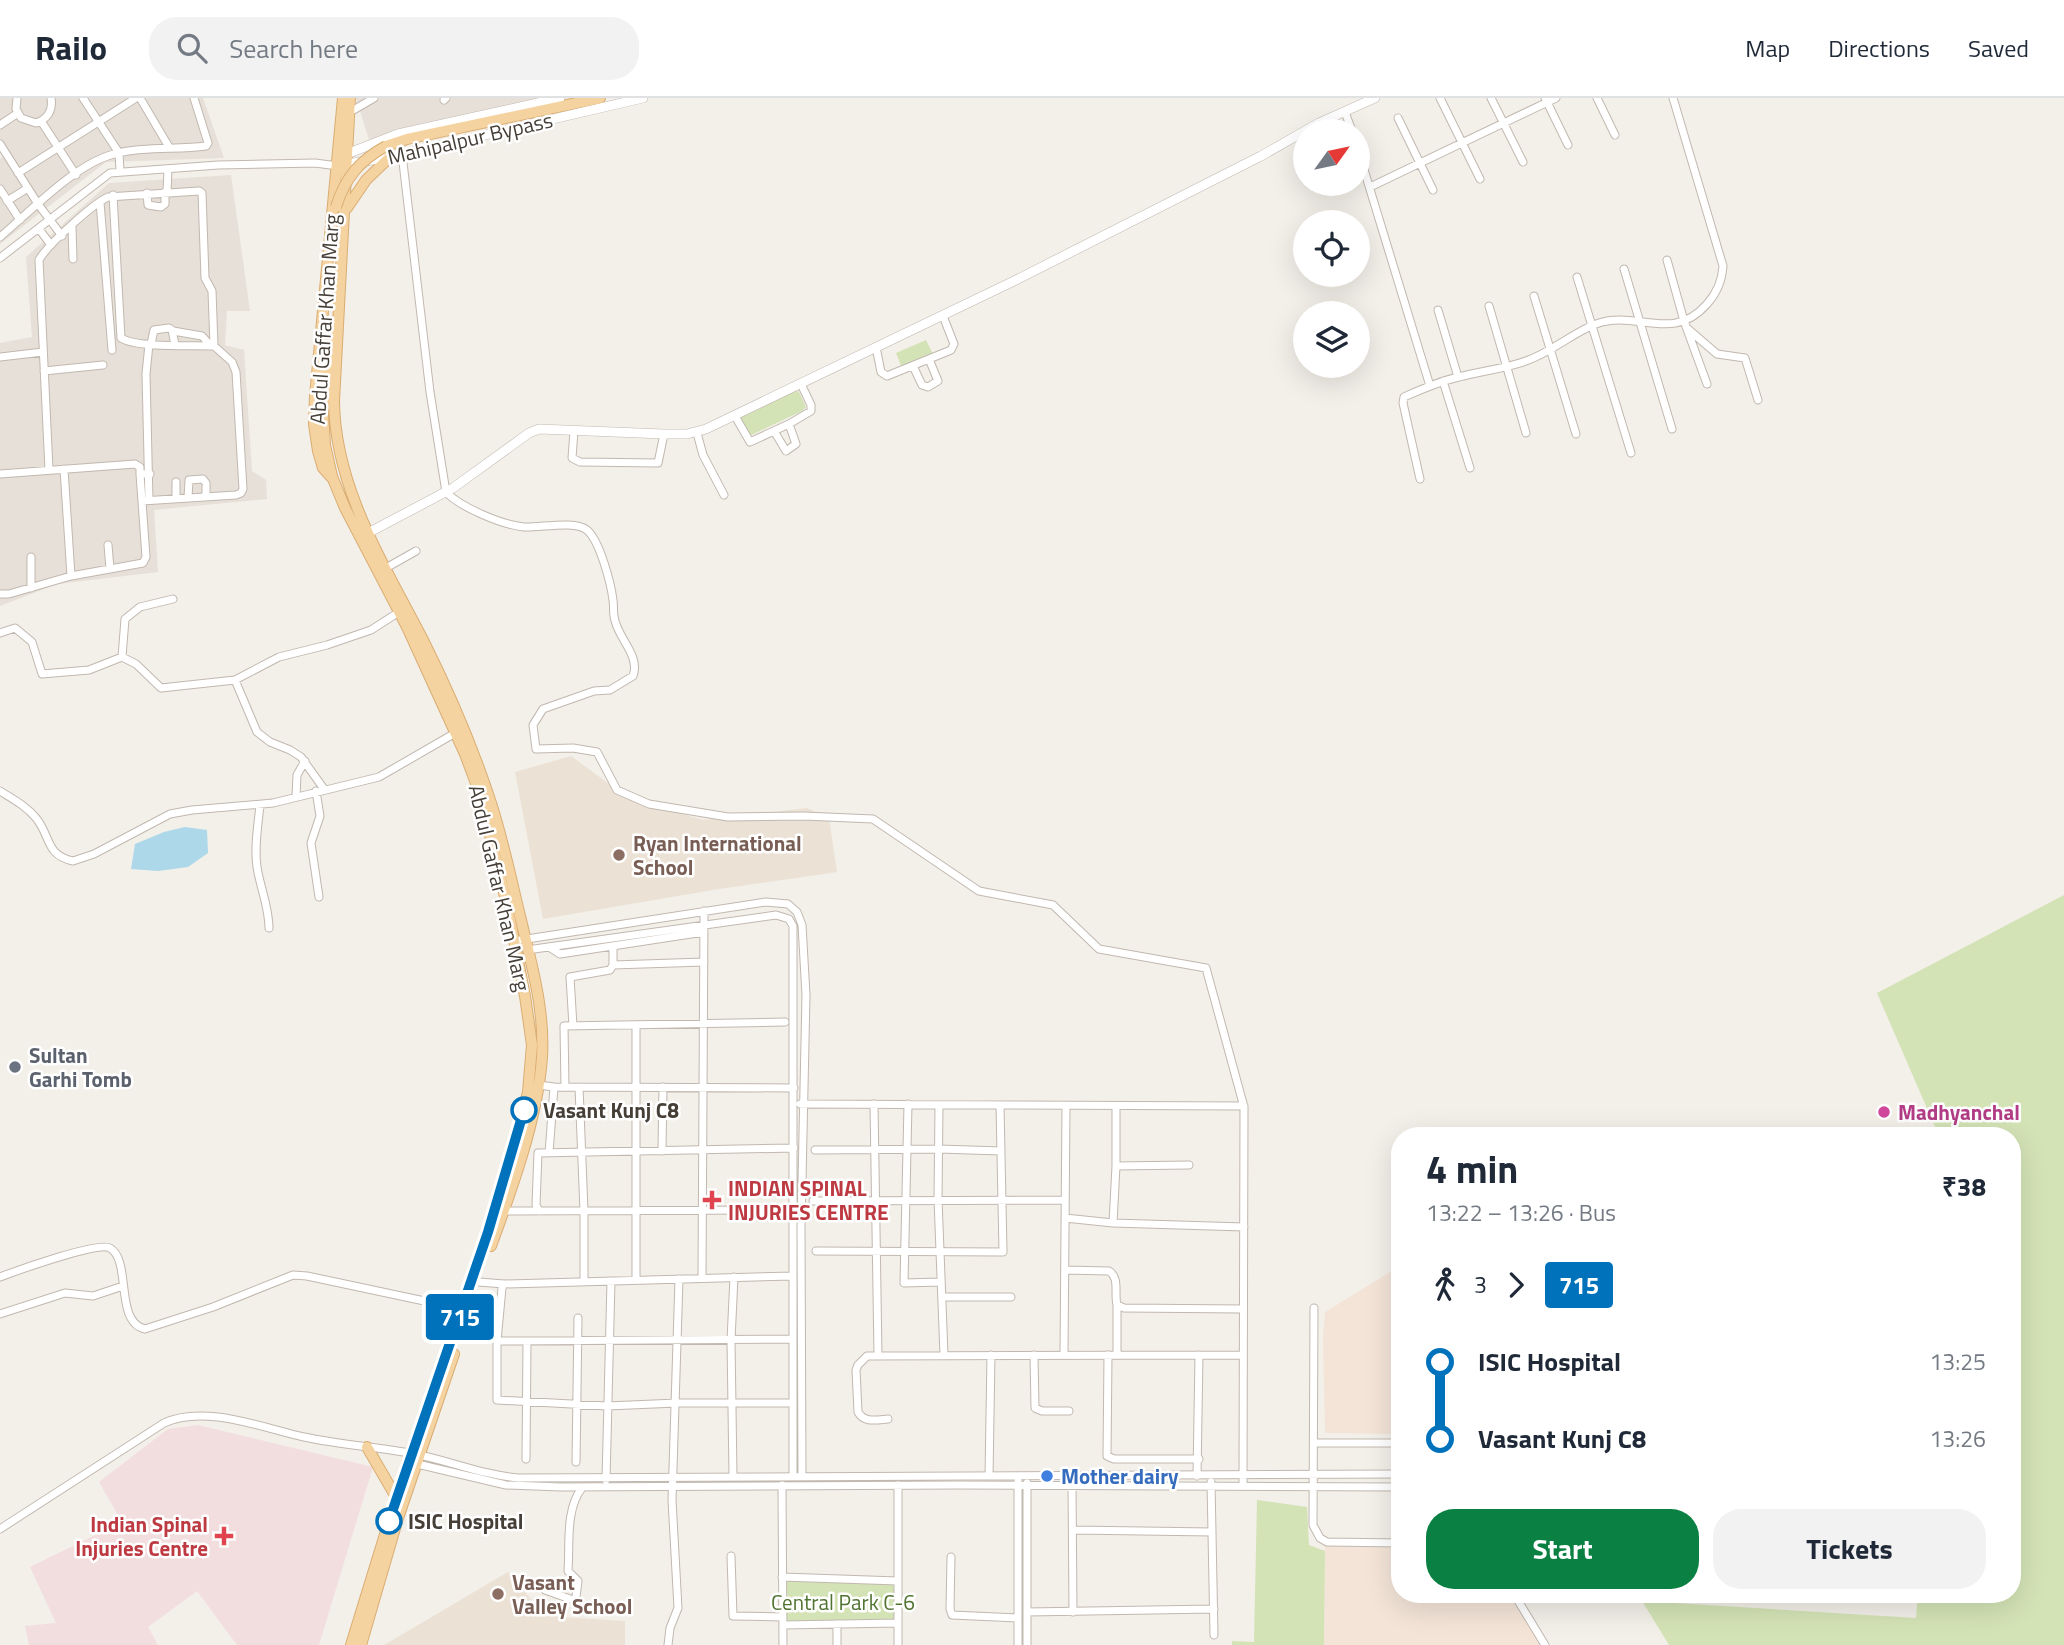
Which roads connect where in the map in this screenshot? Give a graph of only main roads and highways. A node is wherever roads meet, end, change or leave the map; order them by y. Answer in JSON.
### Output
{"nodes":[{"id":1,"x":343,"y":98,"type":"edge"},
{"id":2,"x":351,"y":98,"type":"edge"},
{"id":3,"x":600,"y":98,"type":"edge"},
{"id":4,"x":343,"y":160,"type":"junction"},
{"id":5,"x":340,"y":210,"type":"junction"},
{"id":6,"x":333,"y":479,"type":"junction"},
{"id":7,"x":459,"y":731,"type":"junction"},
{"id":8,"x":521,"y":946,"type":"junction"},
{"id":9,"x":367,"y":1447,"type":"road end"},
{"id":10,"x":414,"y":1458,"type":"junction"},
{"id":11,"x":396,"y":1497,"type":"junction"},
{"id":12,"x":351,"y":1645,"type":"edge"},
{"id":13,"x":361,"y":1645,"type":"edge"}],
"edges":[{"from":1,"to":4,"type":"main road","name":"Abdul Gaffar Khan Marg"},
{"from":2,"to":4,"type":"main road","name":"Abdul Gaffar Khan Marg"},
{"from":3,"to":5,"type":"main road","bridge":true},
{"from":4,"to":5,"type":"main road","name":"Abdul Gaffar Khan Marg"},
{"from":4,"to":6,"type":"main road","name":"Abdul Gaffar Khan Marg"},
{"from":5,"to":6,"type":"main road"},
{"from":5,"to":7,"type":"main road","name":"Abdul Gaffar Khan Marg"},
{"from":6,"to":7,"type":"main road","name":"Abdul Gaffar Khan Marg"},
{"from":7,"to":8,"type":"main road","name":"Abdul Gaffar Khan Marg"},
{"from":8,"to":10,"type":"main road","name":"Abdul Gaffar Khan Marg"},
{"from":8,"to":10,"type":"main road","name":"Abdul Gaffar Khan Marg"},
{"from":9,"to":11,"type":"main road"},
{"from":10,"to":11,"type":"main road","name":"Abdul Gaffar Khan Marg"},
{"from":10,"to":13,"type":"main road","name":"Abdul Gaffar Khan Marg"},
{"from":11,"to":12,"type":"main road","name":"Abdul Gaffar Khan Marg"}]}
